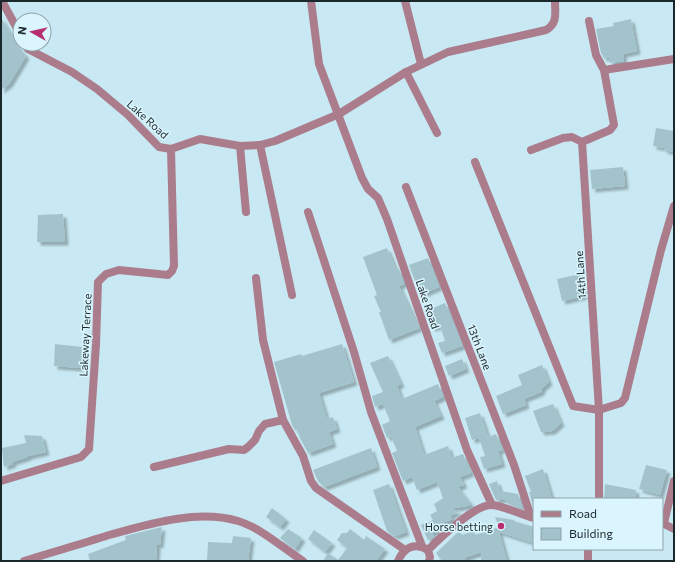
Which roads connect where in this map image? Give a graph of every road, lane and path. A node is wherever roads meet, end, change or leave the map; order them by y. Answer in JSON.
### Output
{"nodes":[{"id":1,"x":2,"y":1,"type":"edge"},
{"id":2,"x":311,"y":1,"type":"edge"},
{"id":3,"x":405,"y":1,"type":"edge"},
{"id":4,"x":555,"y":1,"type":"edge"},
{"id":5,"x":12,"y":19,"type":"edge"},
{"id":6,"x":589,"y":21,"type":"dead end"},
{"id":7,"x":35,"y":52,"type":"edge"},
{"id":8,"x":674,"y":59,"type":"edge"},
{"id":9,"x":421,"y":64,"type":"junction"},
{"id":10,"x":604,"y":70,"type":"junction"},
{"id":11,"x":406,"y":72,"type":"junction"},
{"id":12,"x":339,"y":114,"type":"junction"},
{"id":13,"x":437,"y":133,"type":"dead end"},
{"id":14,"x":582,"y":142,"type":"junction"},
{"id":15,"x":260,"y":145,"type":"junction"},
{"id":16,"x":240,"y":146,"type":"junction"},
{"id":17,"x":171,"y":149,"type":"junction"},
{"id":18,"x":531,"y":150,"type":"dead end"},
{"id":19,"x":476,"y":162,"type":"dead end"},
{"id":20,"x":406,"y":187,"type":"dead end"},
{"id":21,"x":674,"y":206,"type":"edge"},
{"id":22,"x":246,"y":212,"type":"dead end"},
{"id":23,"x":308,"y":212,"type":"dead end"},
{"id":24,"x":256,"y":278,"type":"dead end"},
{"id":25,"x":292,"y":294,"type":"dead end"},
{"id":26,"x":599,"y":410,"type":"junction"},
{"id":27,"x":283,"y":420,"type":"junction"},
{"id":28,"x":154,"y":467,"type":"dead end"},
{"id":29,"x":674,"y":480,"type":"edge"},
{"id":30,"x":1,"y":481,"type":"edge"},
{"id":31,"x":599,"y":498,"type":"edge"},
{"id":32,"x":492,"y":504,"type":"junction"},
{"id":33,"x":533,"y":518,"type":"edge"},
{"id":34,"x":663,"y":523,"type":"edge"},
{"id":35,"x":674,"y":529,"type":"edge"},
{"id":36,"x":425,"y":548,"type":"junction"},
{"id":37,"x":406,"y":550,"type":"junction"},
{"id":38,"x":588,"y":550,"type":"edge"},
{"id":39,"x":24,"y":561,"type":"edge"},
{"id":40,"x":303,"y":561,"type":"edge"},
{"id":41,"x":398,"y":561,"type":"edge"},
{"id":42,"x":429,"y":561,"type":"edge"},
{"id":43,"x":588,"y":561,"type":"edge"}],
"edges":[{"from":1,"to":5,"type":"street"},
{"from":2,"to":12,"type":"street"},
{"from":3,"to":9,"type":"street"},
{"from":4,"to":9,"type":"street","name":"Lake Road"},
{"from":6,"to":10,"type":"street"},
{"from":7,"to":17,"type":"street","name":"Lake Road"},
{"from":8,"to":10,"type":"street"},
{"from":9,"to":11,"type":"street","name":"Lake Road"},
{"from":10,"to":14,"type":"street"},
{"from":11,"to":12,"type":"street","name":"Lake Road"},
{"from":11,"to":13,"type":"street"},
{"from":12,"to":15,"type":"street","name":"Lake Road"},
{"from":12,"to":32,"type":"street","name":"Lake Road"},
{"from":14,"to":18,"type":"street"},
{"from":14,"to":26,"type":"street","name":"14th Lane"},
{"from":15,"to":16,"type":"street","name":"Lake Road"},
{"from":15,"to":25,"type":"street"},
{"from":16,"to":17,"type":"street","name":"Lake Road"},
{"from":16,"to":22,"type":"street"},
{"from":17,"to":30,"type":"street","name":"Lakeway Terrace"},
{"from":19,"to":26,"type":"street"},
{"from":20,"to":33,"type":"street","name":"13th Lane"},
{"from":21,"to":26,"type":"street"},
{"from":23,"to":36,"type":"street"},
{"from":24,"to":27,"type":"street"},
{"from":26,"to":31,"type":"street","name":"14th Lane"},
{"from":27,"to":28,"type":"street"},
{"from":27,"to":37,"type":"street"},
{"from":29,"to":34,"type":"street"},
{"from":32,"to":33,"type":"street"},
{"from":32,"to":36,"type":"street"},
{"from":34,"to":35,"type":"street"},
{"from":36,"to":37,"type":"street"},
{"from":36,"to":42,"type":"street"},
{"from":37,"to":41,"type":"street"},
{"from":38,"to":43,"type":"street"},
{"from":39,"to":40,"type":"street"}]}
